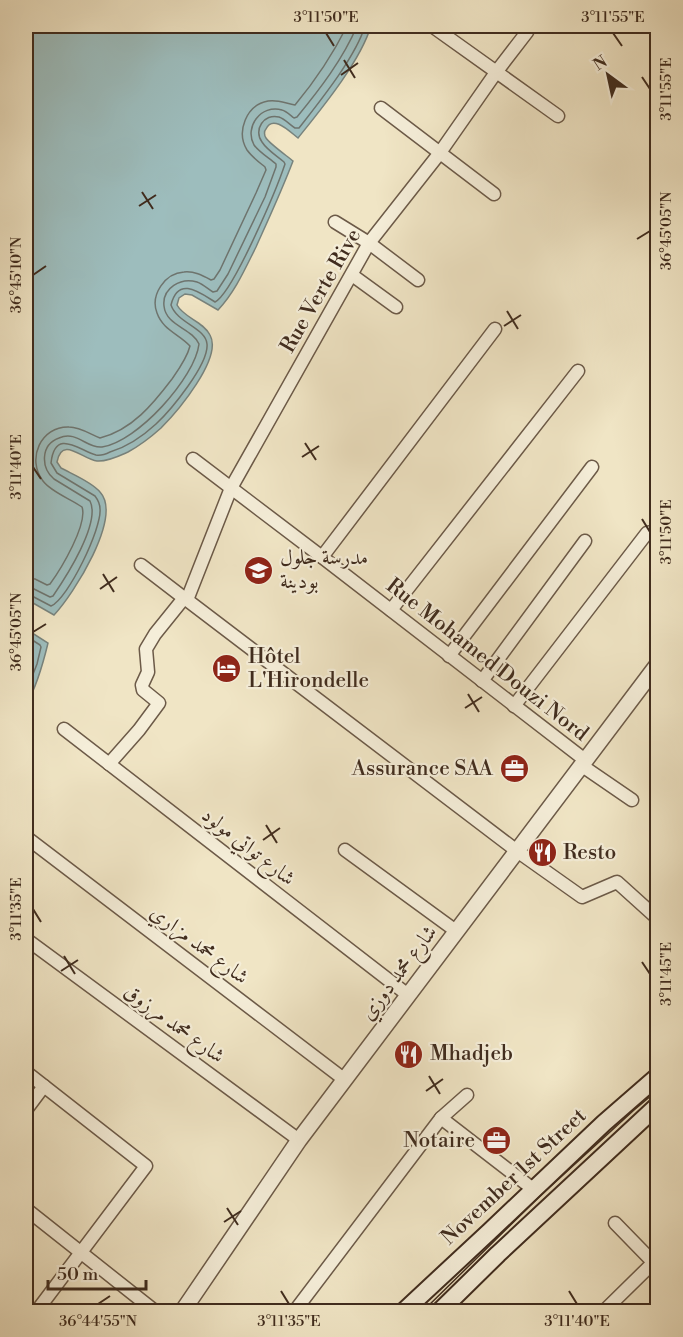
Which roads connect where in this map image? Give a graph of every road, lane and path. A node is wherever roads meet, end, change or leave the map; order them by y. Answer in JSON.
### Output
{"nodes":[{"id":1,"x":432,"y":26,"type":"edge"},
{"id":2,"x":530,"y":26,"type":"edge"},
{"id":3,"x":497,"y":71,"type":"junction"},
{"id":4,"x":381,"y":108,"type":"dead end"},
{"id":5,"x":558,"y":116,"type":"dead end"},
{"id":6,"x":439,"y":154,"type":"junction"},
{"id":7,"x":494,"y":194,"type":"dead end"},
{"id":8,"x":335,"y":222,"type":"dead end"},
{"id":9,"x":369,"y":243,"type":"junction"},
{"id":10,"x":352,"y":275,"type":"junction"},
{"id":11,"x":418,"y":280,"type":"dead end"},
{"id":12,"x":396,"y":307,"type":"dead end"},
{"id":13,"x":495,"y":329,"type":"dead end"},
{"id":14,"x":578,"y":371,"type":"dead end"},
{"id":15,"x":193,"y":459,"type":"dead end"},
{"id":16,"x":592,"y":467,"type":"dead end"},
{"id":17,"x":231,"y":488,"type":"junction"},
{"id":18,"x":657,"y":536,"type":"edge"},
{"id":19,"x":585,"y":541,"type":"dead end"},
{"id":20,"x":322,"y":557,"type":"junction"},
{"id":21,"x":141,"y":565,"type":"dead end"},
{"id":22,"x":186,"y":599,"type":"junction"},
{"id":23,"x":391,"y":610,"type":"junction"},
{"id":24,"x":449,"y":656,"type":"junction"},
{"id":25,"x":657,"y":664,"type":"edge"},
{"id":26,"x":482,"y":681,"type":"junction"},
{"id":27,"x":514,"y":706,"type":"junction"},
{"id":28,"x":64,"y":729,"type":"dead end"},
{"id":29,"x":583,"y":763,"type":"junction"},
{"id":30,"x":109,"y":764,"type":"junction"},
{"id":31,"x":632,"y":800,"type":"dead end"},
{"id":32,"x":28,"y":839,"type":"edge"},
{"id":33,"x":345,"y":850,"type":"dead end"},
{"id":34,"x":517,"y":851,"type":"junction"},
{"id":35,"x":657,"y":919,"type":"edge"},
{"id":36,"x":456,"y":932,"type":"junction"},
{"id":37,"x":26,"y":939,"type":"edge"},
{"id":38,"x":408,"y":996,"type":"junction"},
{"id":39,"x":26,"y":1072,"type":"edge"},
{"id":40,"x":657,"y":1076,"type":"edge"},
{"id":41,"x":345,"y":1080,"type":"junction"},
{"id":42,"x":44,"y":1086,"type":"junction"},
{"id":43,"x":466,"y":1096,"type":"dead end"},
{"id":44,"x":657,"y":1105,"type":"edge"},
{"id":45,"x":26,"y":1110,"type":"edge"},
{"id":46,"x":441,"y":1119,"type":"junction"},
{"id":47,"x":299,"y":1140,"type":"junction"},
{"id":48,"x":533,"y":1189,"type":"junction"},
{"id":49,"x":26,"y":1209,"type":"edge"},
{"id":50,"x":615,"y":1223,"type":"dead end"},
{"id":51,"x":81,"y":1253,"type":"junction"},
{"id":52,"x":655,"y":1260,"type":"edge"},
{"id":53,"x":36,"y":1311,"type":"edge"},
{"id":54,"x":156,"y":1311,"type":"edge"},
{"id":55,"x":182,"y":1311,"type":"edge"},
{"id":56,"x":294,"y":1311,"type":"edge"},
{"id":57,"x":403,"y":1311,"type":"edge"},
{"id":58,"x":439,"y":1311,"type":"edge"},
{"id":59,"x":603,"y":1311,"type":"edge"}],
"edges":[{"from":1,"to":3,"type":"street"},
{"from":2,"to":3,"type":"street","name":"Rue Verte Rive"},
{"from":3,"to":5,"type":"street"},
{"from":3,"to":6,"type":"street","name":"Rue Verte Rive"},
{"from":4,"to":6,"type":"street"},
{"from":6,"to":7,"type":"street"},
{"from":6,"to":9,"type":"street","name":"Rue Verte Rive"},
{"from":8,"to":9,"type":"street"},
{"from":9,"to":10,"type":"street","name":"Rue Verte Rive"},
{"from":9,"to":11,"type":"street"},
{"from":10,"to":12,"type":"street"},
{"from":10,"to":17,"type":"street","name":"Rue Verte Rive"},
{"from":13,"to":20,"type":"street"},
{"from":14,"to":23,"type":"street"},
{"from":15,"to":17,"type":"street","name":"Rue Mohamed Douzi Nord"},
{"from":16,"to":24,"type":"street"},
{"from":17,"to":20,"type":"street","name":"Rue Mohamed Douzi Nord"},
{"from":17,"to":22,"type":"street","name":"Rue Verte Rive"},
{"from":18,"to":27,"type":"street"},
{"from":19,"to":26,"type":"street"},
{"from":20,"to":23,"type":"street","name":"Rue Mohamed Douzi Nord"},
{"from":21,"to":22,"type":"street"},
{"from":22,"to":30,"type":"street","name":"Rue Verte Rive"},
{"from":22,"to":34,"type":"street"},
{"from":23,"to":24,"type":"street","name":"Rue Mohamed Douzi Nord"},
{"from":24,"to":26,"type":"street","name":"Rue Mohamed Douzi Nord"},
{"from":25,"to":29,"type":"street","name":"شارع محمد دوزي"},
{"from":26,"to":27,"type":"street","name":"Rue Mohamed Douzi Nord"},
{"from":27,"to":29,"type":"street","name":"Rue Mohamed Douzi Nord"},
{"from":28,"to":30,"type":"street","name":"شارع تواتي مولود"},
{"from":29,"to":31,"type":"street","name":"Rue Mohamed Douzi Nord"},
{"from":29,"to":34,"type":"street","name":"شارع محمد دوزي"},
{"from":30,"to":38,"type":"street","name":"شارع تواتي مولود"},
{"from":32,"to":41,"type":"street","name":"شارع محمد مزاري"},
{"from":33,"to":36,"type":"street"},
{"from":34,"to":35,"type":"street"},
{"from":34,"to":36,"type":"street","name":"شارع محمد دوزي"},
{"from":36,"to":38,"type":"street","name":"شارع محمد دوزي"},
{"from":37,"to":47,"type":"street","name":"شارع محمد مرزوق"},
{"from":38,"to":41,"type":"street","name":"شارع محمد دوزي"},
{"from":39,"to":42,"type":"street"},
{"from":40,"to":48,"type":"main road","name":"November 1st Street"},
{"from":41,"to":47,"type":"street","name":"شارع محمد دوزي"},
{"from":42,"to":45,"type":"street"},
{"from":42,"to":51,"type":"street"},
{"from":43,"to":46,"type":"street"},
{"from":44,"to":58,"type":"main road"},
{"from":46,"to":48,"type":"street"},
{"from":46,"to":56,"type":"street"},
{"from":47,"to":55,"type":"street","name":"شارع محمد دوزي"},
{"from":48,"to":57,"type":"main road","name":"November 1st Street"},
{"from":49,"to":51,"type":"street"},
{"from":50,"to":52,"type":"street"},
{"from":51,"to":53,"type":"street"},
{"from":51,"to":54,"type":"street"},
{"from":52,"to":59,"type":"street"}]}
